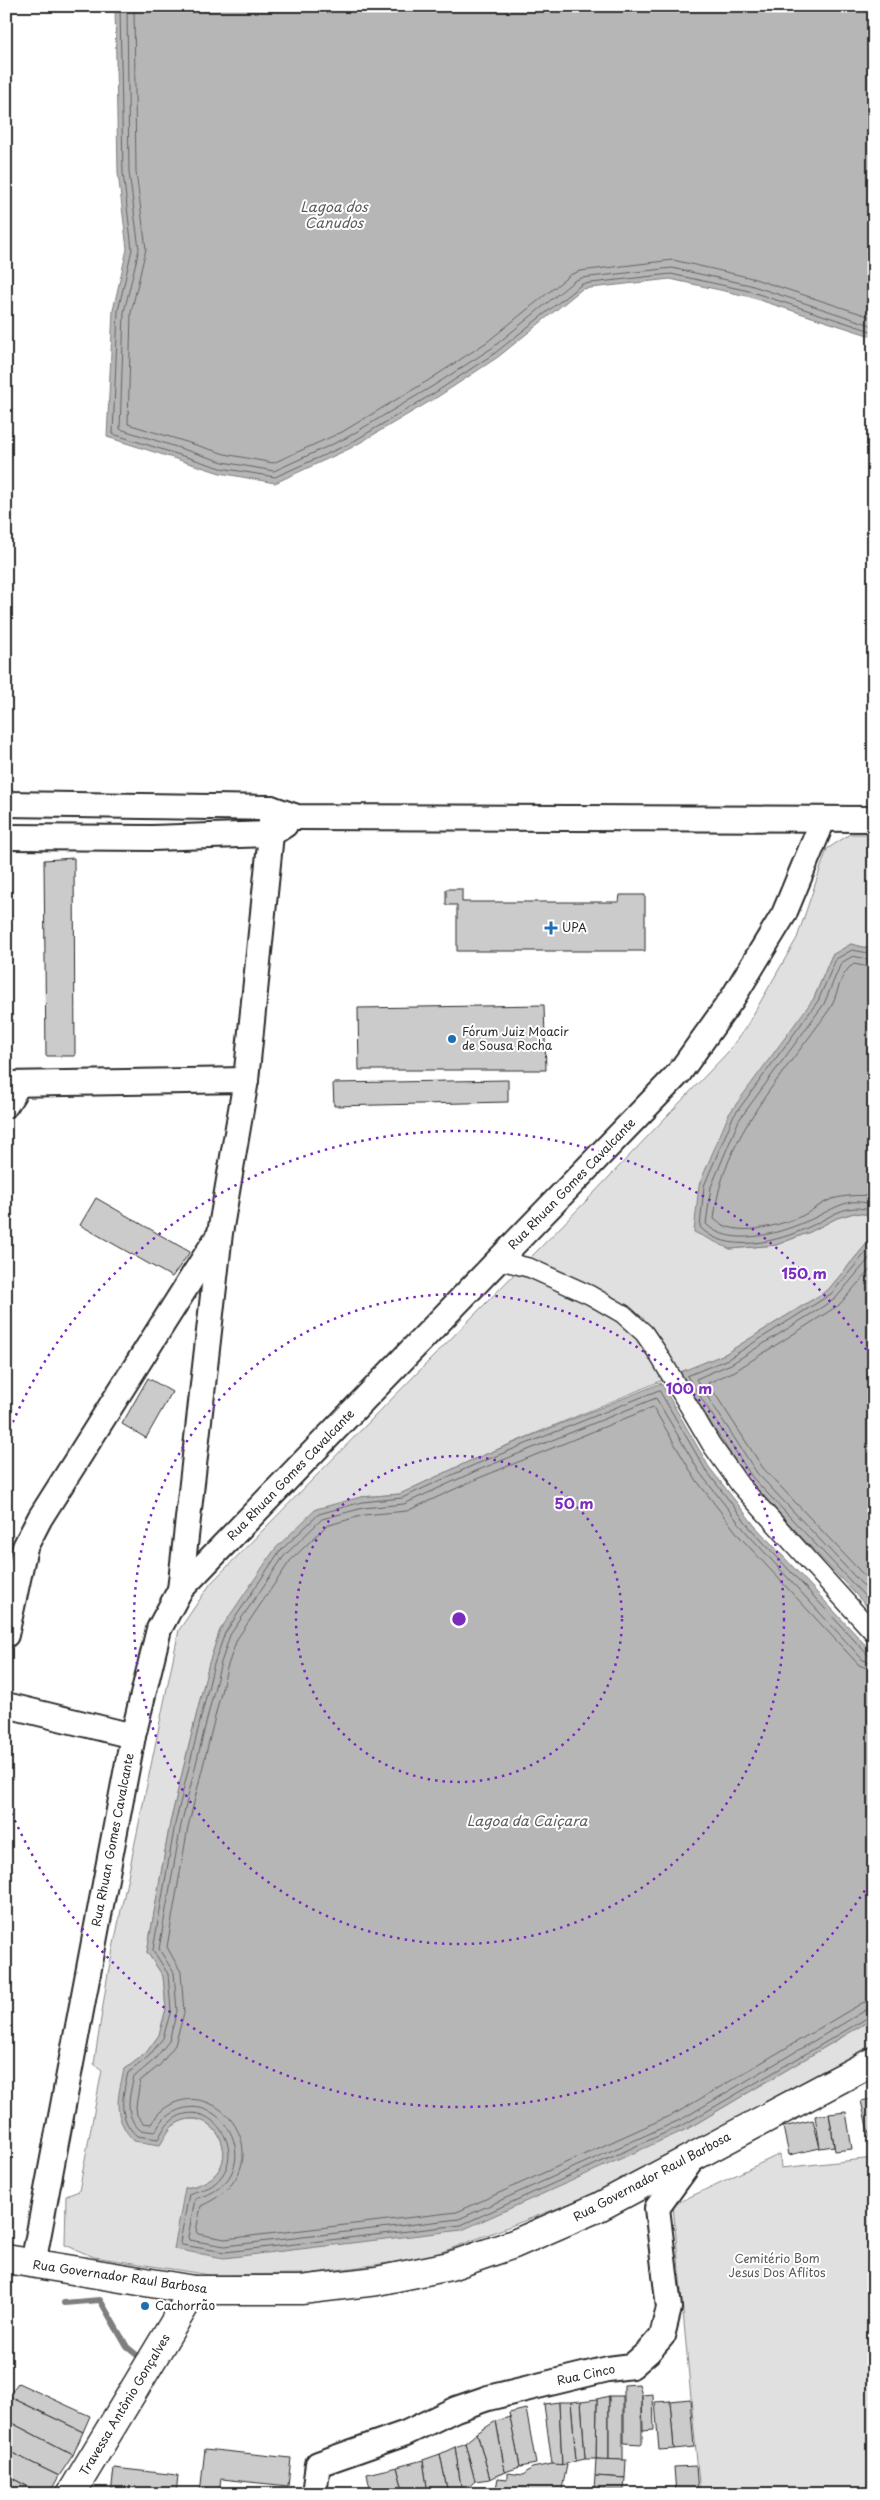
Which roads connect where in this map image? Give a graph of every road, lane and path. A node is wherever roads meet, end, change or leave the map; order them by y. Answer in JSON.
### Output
{"nodes":[{"id":1,"x":6,"y":804,"type":"edge"},
{"id":2,"x":271,"y":808,"type":"junction"},
{"id":3,"x":297,"y":817,"type":"junction"},
{"id":4,"x":874,"y":819,"type":"edge"},
{"id":5,"x":823,"y":820,"type":"junction"},
{"id":6,"x":271,"y":834,"type":"junction"},
{"id":7,"x":6,"y":837,"type":"edge"},
{"id":8,"x":246,"y":1080,"type":"junction"},
{"id":9,"x":12,"y":1084,"type":"edge"},
{"id":10,"x":6,"y":1105,"type":"edge"},
{"id":11,"x":220,"y":1233,"type":"junction"},
{"id":12,"x":499,"y":1260,"type":"junction"},
{"id":13,"x":180,"y":1590,"type":"junction"},
{"id":14,"x":874,"y":1632,"type":"edge"},
{"id":15,"x":6,"y":1634,"type":"edge"},
{"id":16,"x":6,"y":1706,"type":"edge"},
{"id":17,"x":133,"y":1736,"type":"junction"},
{"id":18,"x":874,"y":2061,"type":"edge"},
{"id":19,"x":695,"y":2155,"type":"junction"},
{"id":20,"x":6,"y":2259,"type":"edge"},
{"id":21,"x":33,"y":2264,"type":"junction"},
{"id":22,"x":194,"y":2290,"type":"junction"},
{"id":23,"x":71,"y":2494,"type":"edge"},
{"id":24,"x":314,"y":2494,"type":"edge"}],
"edges":[{"from":1,"to":2,"type":"street"},
{"from":2,"to":3,"type":"street"},
{"from":2,"to":6,"type":"street"},
{"from":3,"to":5,"type":"street"},
{"from":3,"to":6,"type":"street"},
{"from":4,"to":5,"type":"street"},
{"from":5,"to":12,"type":"street","name":"Rua Rhuan Gomes Cavalcante"},
{"from":6,"to":7,"type":"street"},
{"from":6,"to":8,"type":"street"},
{"from":8,"to":9,"type":"street"},
{"from":8,"to":11,"type":"street"},
{"from":9,"to":10,"type":"street"},
{"from":11,"to":13,"type":"street"},
{"from":11,"to":15,"type":"street"},
{"from":12,"to":13,"type":"street","name":"Rua Rhuan Gomes Cavalcante"},
{"from":12,"to":14,"type":"street"},
{"from":13,"to":17,"type":"street","name":"Rua Rhuan Gomes Cavalcante"},
{"from":16,"to":17,"type":"street"},
{"from":17,"to":21,"type":"street","name":"Rua Rhuan Gomes Cavalcante"},
{"from":18,"to":19,"type":"street","name":"Rua Governador Raul Barbosa"},
{"from":19,"to":22,"type":"street","name":"Rua Governador Raul Barbosa"},
{"from":19,"to":24,"type":"street","name":"Rua Cinco"},
{"from":20,"to":21,"type":"street","name":"Rua Governador Raul Barbosa"},
{"from":21,"to":22,"type":"street","name":"Rua Governador Raul Barbosa"},
{"from":22,"to":23,"type":"street","name":"Travessa Antônio Gonçalves"}]}
